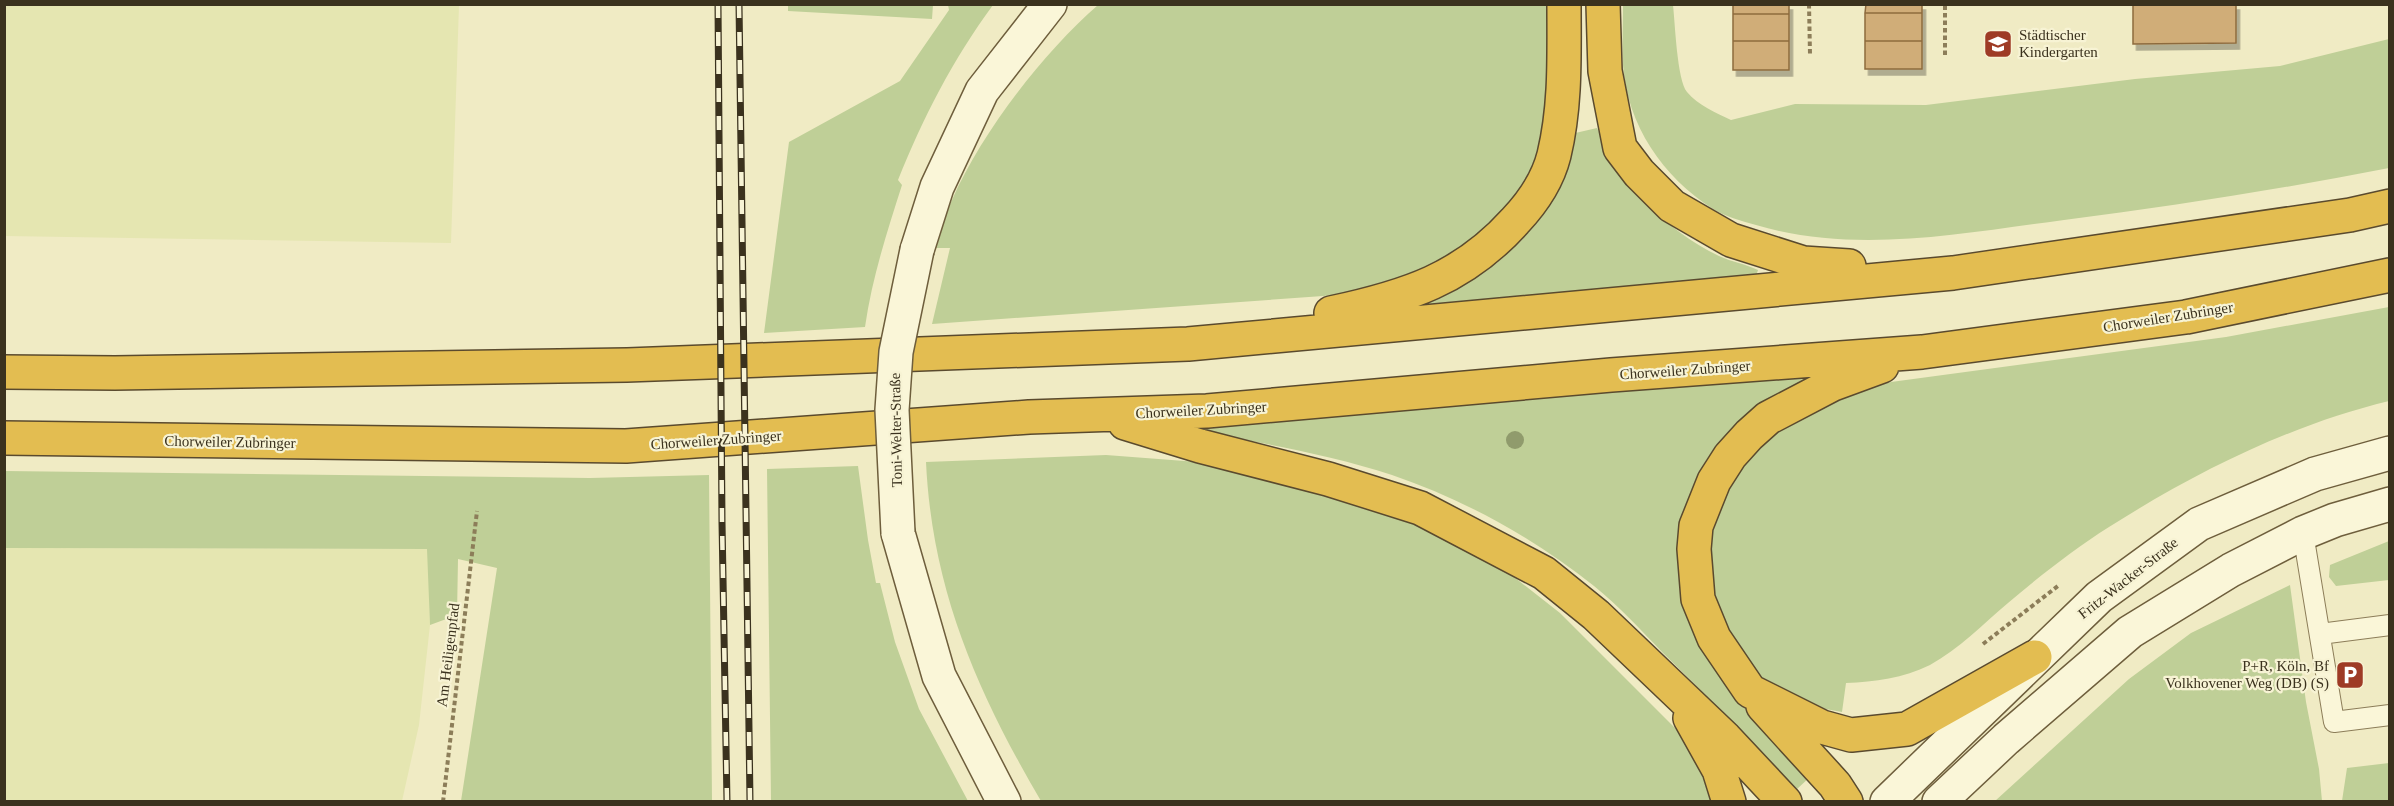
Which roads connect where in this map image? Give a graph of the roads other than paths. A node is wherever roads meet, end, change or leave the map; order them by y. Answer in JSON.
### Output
{"nodes":[{"id":1,"x":1050,"y":4,"type":"edge"},
{"id":2,"x":1564,"y":4,"type":"edge"},
{"id":3,"x":1603,"y":4,"type":"edge"},
{"id":4,"x":2390,"y":206,"type":"edge"},
{"id":5,"x":1953,"y":273,"type":"junction"},
{"id":6,"x":2390,"y":275,"type":"edge"},
{"id":7,"x":1188,"y":344,"type":"junction"},
{"id":8,"x":1922,"y":352,"type":"junction"},
{"id":9,"x":4,"y":372,"type":"edge"},
{"id":10,"x":1097,"y":415,"type":"junction"},
{"id":11,"x":4,"y":438,"type":"edge"},
{"id":12,"x":2390,"y":453,"type":"edge"},
{"id":13,"x":2390,"y":504,"type":"edge"},
{"id":14,"x":2303,"y":533,"type":"junction"},
{"id":15,"x":2390,"y":625,"type":"edge"},
{"id":16,"x":2320,"y":634,"type":"junction"},
{"id":17,"x":2035,"y":657,"type":"junction"},
{"id":18,"x":1750,"y":691,"type":"junction"},
{"id":19,"x":1677,"y":692,"type":"junction"},
{"id":20,"x":2390,"y":715,"type":"edge"},
{"id":21,"x":1004,"y":801,"type":"edge"},
{"id":22,"x":1729,"y":801,"type":"edge"},
{"id":23,"x":1785,"y":801,"type":"edge"},
{"id":24,"x":1846,"y":801,"type":"edge"},
{"id":25,"x":1887,"y":801,"type":"edge"},
{"id":26,"x":1939,"y":801,"type":"edge"}],
"edges":[{"from":1,"to":21,"type":"street","name":"Toni-Welter-Straße","bridge":true},
{"from":2,"to":7,"type":"highway"},
{"from":3,"to":5,"type":"highway"},
{"from":4,"to":5,"type":"highway"},
{"from":5,"to":7,"type":"highway"},
{"from":6,"to":8,"type":"highway","name":"Chorweiler Zubringer"},
{"from":7,"to":9,"type":"highway"},
{"from":8,"to":10,"type":"highway","name":"Chorweiler Zubringer"},
{"from":8,"to":18,"type":"highway"},
{"from":10,"to":11,"type":"highway","name":"Chorweiler Zubringer"},
{"from":10,"to":19,"type":"highway"},
{"from":12,"to":17,"type":"street","name":"Fritz-Wacker-Straße"},
{"from":13,"to":14,"type":"street"},
{"from":14,"to":16,"type":"lane"},
{"from":14,"to":26,"type":"street"},
{"from":15,"to":16,"type":"lane"},
{"from":16,"to":20,"type":"lane"},
{"from":17,"to":18,"type":"highway"},
{"from":17,"to":25,"type":"street","name":"Fritz-Wacker-Straße"},
{"from":18,"to":24,"type":"highway"},
{"from":19,"to":22,"type":"highway"},
{"from":19,"to":23,"type":"highway"}]}
